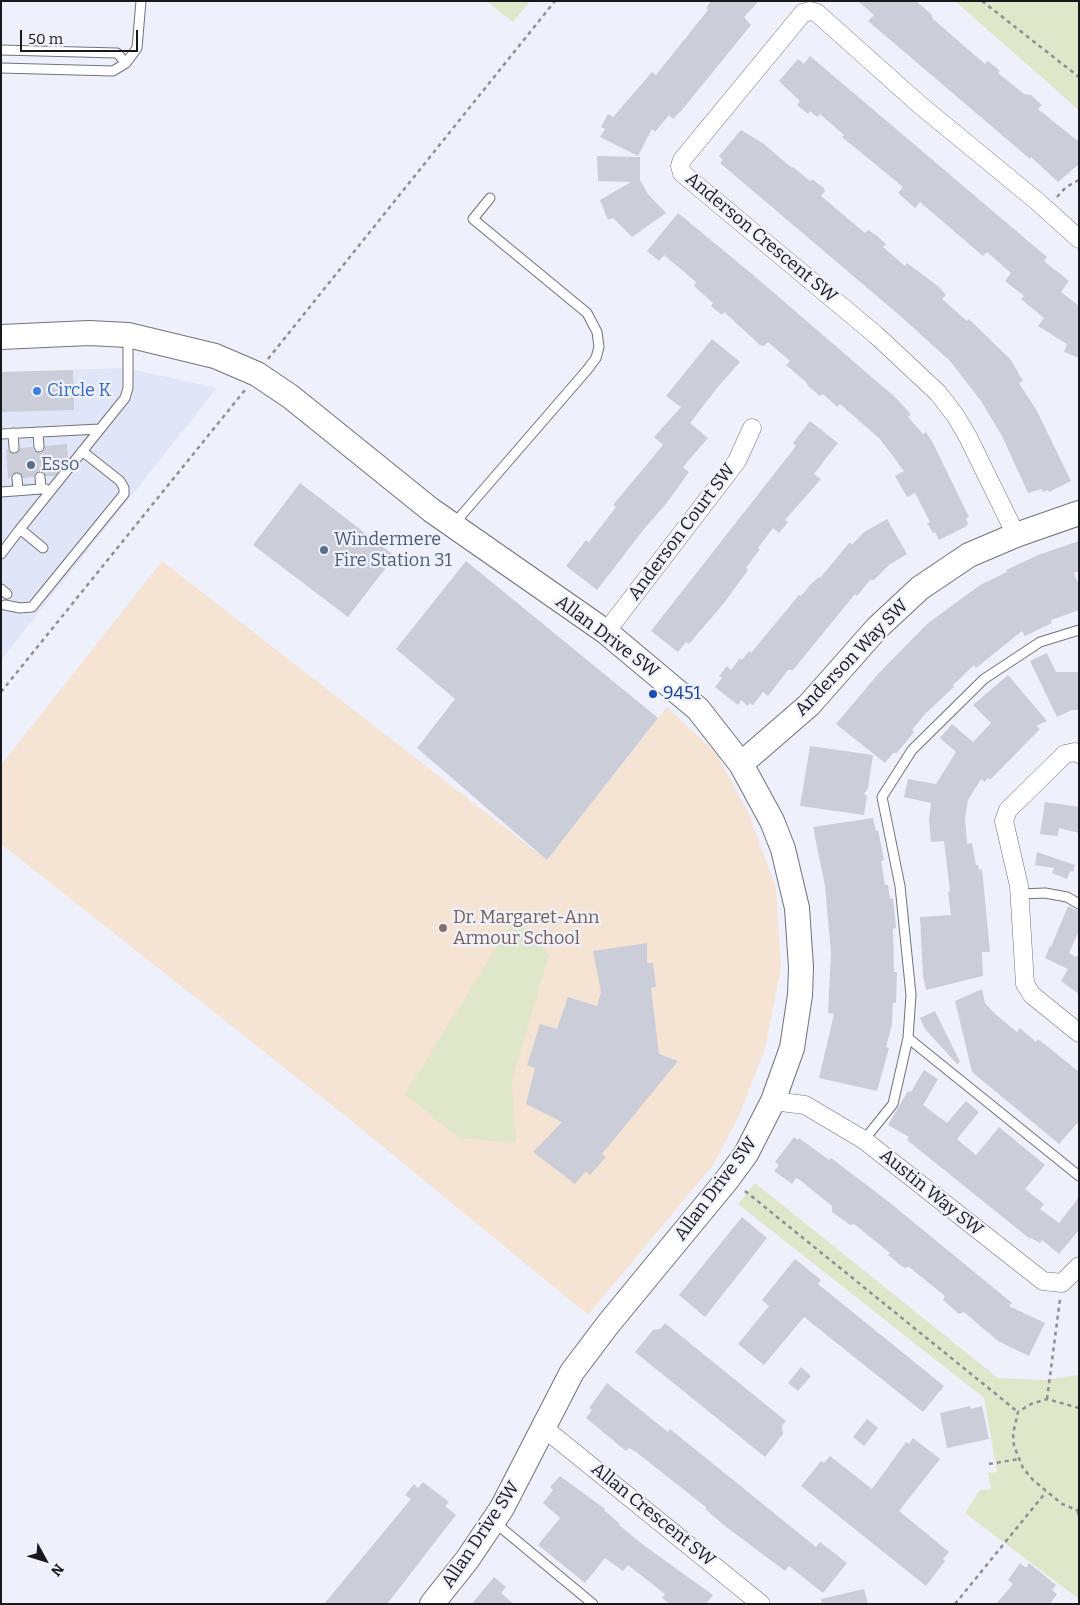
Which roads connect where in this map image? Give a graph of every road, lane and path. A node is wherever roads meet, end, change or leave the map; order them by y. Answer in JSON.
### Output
{"nodes":[{"id":1,"x":141,"y":1,"type":"edge"},
{"id":2,"x":555,"y":1,"type":"edge"},
{"id":3,"x":982,"y":1,"type":"edge"},
{"id":4,"x":1,"y":50,"type":"edge"},
{"id":5,"x":51,"y":52,"type":"junction"},
{"id":6,"x":126,"y":63,"type":"junction"},
{"id":7,"x":1,"y":68,"type":"edge"},
{"id":8,"x":50,"y":68,"type":"junction"},
{"id":9,"x":1079,"y":77,"type":"edge"},
{"id":10,"x":1079,"y":180,"type":"edge"},
{"id":11,"x":490,"y":198,"type":"dead end"},
{"id":12,"x":1054,"y":202,"type":"dead end"},
{"id":13,"x":1079,"y":239,"type":"edge"},
{"id":14,"x":128,"y":335,"type":"junction"},
{"id":15,"x":1,"y":337,"type":"edge"},
{"id":16,"x":256,"y":374,"type":"junction"},
{"id":17,"x":752,"y":428,"type":"dead end"},
{"id":18,"x":100,"y":429,"type":"junction"},
{"id":19,"x":38,"y":432,"type":"junction"},
{"id":20,"x":13,"y":433,"type":"junction"},
{"id":21,"x":1,"y":434,"type":"edge"},
{"id":22,"x":39,"y":446,"type":"dead end"},
{"id":23,"x":14,"y":448,"type":"dead end"},
{"id":24,"x":82,"y":451,"type":"junction"},
{"id":25,"x":40,"y":477,"type":"dead end"},
{"id":26,"x":17,"y":478,"type":"dead end"},
{"id":27,"x":53,"y":488,"type":"junction"},
{"id":28,"x":41,"y":489,"type":"junction"},
{"id":29,"x":18,"y":490,"type":"junction"},
{"id":30,"x":1,"y":492,"type":"edge"},
{"id":31,"x":1079,"y":513,"type":"edge"},
{"id":32,"x":453,"y":525,"type":"junction"},
{"id":33,"x":20,"y":529,"type":"junction"},
{"id":34,"x":1016,"y":535,"type":"junction"},
{"id":35,"x":43,"y":548,"type":"dead end"},
{"id":36,"x":1,"y":554,"type":"edge"},
{"id":37,"x":4,"y":605,"type":"dead end"},
{"id":38,"x":1079,"y":630,"type":"edge"},
{"id":39,"x":606,"y":632,"type":"junction"},
{"id":40,"x":1,"y":692,"type":"edge"},
{"id":41,"x":1079,"y":754,"type":"edge"},
{"id":42,"x":742,"y":764,"type":"junction"},
{"id":43,"x":1020,"y":894,"type":"junction"},
{"id":44,"x":1079,"y":904,"type":"edge"},
{"id":45,"x":1079,"y":1033,"type":"edge"},
{"id":46,"x":908,"y":1038,"type":"junction"},
{"id":47,"x":773,"y":1101,"type":"junction"},
{"id":48,"x":864,"y":1140,"type":"junction"},
{"id":49,"x":1079,"y":1176,"type":"edge"},
{"id":50,"x":745,"y":1191,"type":"dead end"},
{"id":51,"x":1079,"y":1266,"type":"edge"},
{"id":52,"x":1062,"y":1283,"type":"junction"},
{"id":53,"x":1047,"y":1399,"type":"junction"},
{"id":54,"x":1079,"y":1408,"type":"edge"},
{"id":55,"x":1018,"y":1412,"type":"junction"},
{"id":56,"x":544,"y":1428,"type":"junction"},
{"id":57,"x":1019,"y":1459,"type":"junction"},
{"id":58,"x":989,"y":1464,"type":"dead end"},
{"id":59,"x":1046,"y":1492,"type":"junction"},
{"id":60,"x":1078,"y":1511,"type":"edge"},
{"id":61,"x":1079,"y":1518,"type":"edge"},
{"id":62,"x":493,"y":1522,"type":"junction"},
{"id":63,"x":432,"y":1604,"type":"edge"},
{"id":64,"x":593,"y":1604,"type":"edge"},
{"id":65,"x":761,"y":1604,"type":"edge"},
{"id":66,"x":955,"y":1604,"type":"edge"}],
"edges":[{"from":1,"to":6,"type":"lane"},
{"from":2,"to":16,"type":"path"},
{"from":3,"to":9,"type":"path"},
{"from":4,"to":5,"type":"lane"},
{"from":5,"to":6,"type":"lane"},
{"from":5,"to":8,"type":"lane"},
{"from":6,"to":8,"type":"lane"},
{"from":7,"to":8,"type":"lane"},
{"from":10,"to":12,"type":"path"},
{"from":11,"to":32,"type":"lane"},
{"from":13,"to":34,"type":"street","name":"Anderson Crescent SW"},
{"from":14,"to":15,"type":"street","name":"Allan Drive SW"},
{"from":14,"to":16,"type":"street","name":"Allan Drive SW"},
{"from":14,"to":18,"type":"lane"},
{"from":16,"to":32,"type":"street","name":"Allan Drive SW"},
{"from":16,"to":40,"type":"path"},
{"from":17,"to":39,"type":"street","name":"Anderson Court SW"},
{"from":18,"to":19,"type":"lane"},
{"from":18,"to":24,"type":"lane"},
{"from":19,"to":20,"type":"lane"},
{"from":19,"to":22,"type":"lane"},
{"from":20,"to":21,"type":"lane"},
{"from":20,"to":23,"type":"lane"},
{"from":24,"to":27,"type":"lane"},
{"from":24,"to":37,"type":"lane"},
{"from":25,"to":28,"type":"lane"},
{"from":26,"to":29,"type":"lane"},
{"from":27,"to":28,"type":"lane"},
{"from":27,"to":33,"type":"lane"},
{"from":28,"to":29,"type":"lane"},
{"from":29,"to":30,"type":"lane"},
{"from":31,"to":34,"type":"street","name":"Anderson Way SW"},
{"from":32,"to":39,"type":"street","name":"Allan Drive SW"},
{"from":33,"to":35,"type":"lane"},
{"from":33,"to":36,"type":"lane"},
{"from":34,"to":42,"type":"street","name":"Anderson Way SW"},
{"from":38,"to":46,"type":"lane"},
{"from":39,"to":42,"type":"street","name":"Allan Drive SW"},
{"from":41,"to":43,"type":"street"},
{"from":42,"to":47,"type":"street","name":"Allan Drive SW"},
{"from":43,"to":44,"type":"lane"},
{"from":43,"to":45,"type":"street"},
{"from":46,"to":48,"type":"lane"},
{"from":46,"to":49,"type":"lane"},
{"from":47,"to":48,"type":"street","name":"Austin Way SW"},
{"from":47,"to":56,"type":"street","name":"Allan Drive SW"},
{"from":48,"to":52,"type":"street","name":"Austin Way SW"},
{"from":50,"to":55,"type":"path"},
{"from":51,"to":52,"type":"street"},
{"from":52,"to":53,"type":"path"},
{"from":53,"to":54,"type":"path"},
{"from":53,"to":55,"type":"path"},
{"from":55,"to":57,"type":"path"},
{"from":56,"to":62,"type":"street","name":"Allan Drive SW"},
{"from":56,"to":65,"type":"street","name":"Allan Crescent SW"},
{"from":57,"to":58,"type":"path"},
{"from":57,"to":59,"type":"path"},
{"from":59,"to":60,"type":"path"},
{"from":59,"to":66,"type":"path"},
{"from":60,"to":61,"type":"path"},
{"from":62,"to":63,"type":"street","name":"Allan Drive SW"},
{"from":62,"to":64,"type":"lane"}]}
